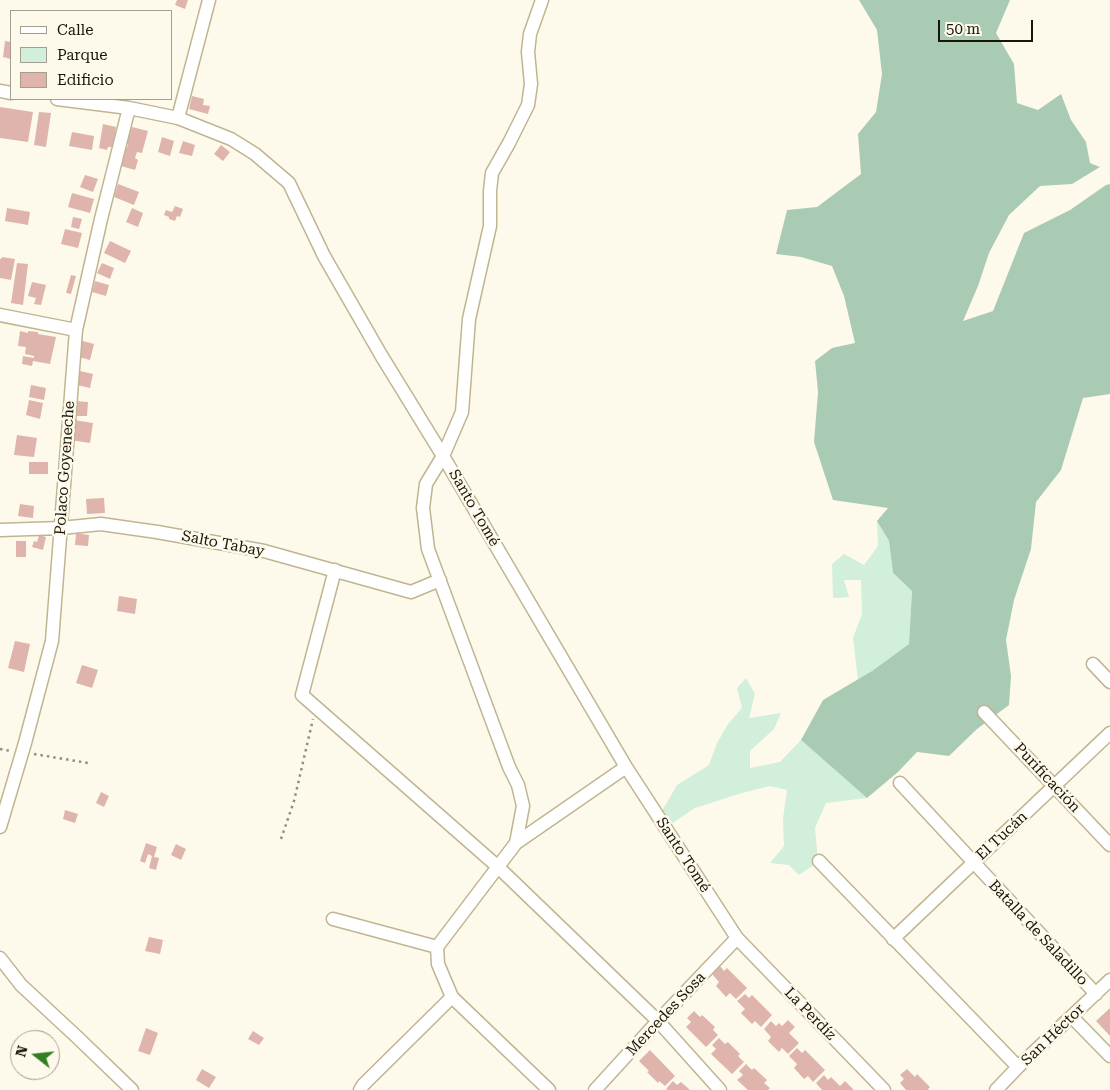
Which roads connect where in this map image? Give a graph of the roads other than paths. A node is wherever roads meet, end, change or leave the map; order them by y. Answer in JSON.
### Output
{"nodes":[{"id":1,"x":209,"y":0,"type":"edge"},
{"id":2,"x":542,"y":0,"type":"edge"},
{"id":3,"x":65,"y":100,"type":"edge"},
{"id":4,"x":129,"y":108,"type":"junction"},
{"id":5,"x":178,"y":118,"type":"junction"},
{"id":6,"x":0,"y":315,"type":"edge"},
{"id":7,"x":76,"y":330,"type":"junction"},
{"id":8,"x":443,"y":456,"type":"junction"},
{"id":9,"x":61,"y":528,"type":"junction"},
{"id":10,"x":0,"y":530,"type":"edge"},
{"id":11,"x":335,"y":570,"type":"junction"},
{"id":12,"x":440,"y":580,"type":"junction"},
{"id":13,"x":1093,"y":664,"type":"dead end"},
{"id":14,"x":1110,"y":682,"type":"edge"},
{"id":15,"x":984,"y":712,"type":"dead end"},
{"id":16,"x":1110,"y":733,"type":"edge"},
{"id":17,"x":626,"y":767,"type":"junction"},
{"id":18,"x":900,"y":783,"type":"dead end"},
{"id":19,"x":1054,"y":786,"type":"junction"},
{"id":20,"x":0,"y":827,"type":"edge"},
{"id":21,"x":516,"y":843,"type":"junction"},
{"id":22,"x":1110,"y":845,"type":"edge"},
{"id":23,"x":819,"y":861,"type":"dead end"},
{"id":24,"x":973,"y":863,"type":"junction"},
{"id":25,"x":498,"y":866,"type":"junction"},
{"id":26,"x":334,"y":919,"type":"dead end"},
{"id":27,"x":737,"y":938,"type":"junction"},
{"id":28,"x":893,"y":939,"type":"junction"},
{"id":29,"x":437,"y":947,"type":"junction"},
{"id":30,"x":0,"y":958,"type":"edge"},
{"id":31,"x":1110,"y":980,"type":"edge"},
{"id":32,"x":1096,"y":994,"type":"junction"},
{"id":33,"x":452,"y":997,"type":"junction"},
{"id":34,"x":1072,"y":1017,"type":"junction"},
{"id":35,"x":658,"y":1021,"type":"junction"},
{"id":36,"x":1110,"y":1056,"type":"edge"},
{"id":37,"x":1018,"y":1067,"type":"junction"},
{"id":38,"x":998,"y":1089,"type":"edge"},
{"id":39,"x":132,"y":1090,"type":"edge"},
{"id":40,"x":360,"y":1090,"type":"edge"},
{"id":41,"x":549,"y":1090,"type":"edge"},
{"id":42,"x":595,"y":1090,"type":"edge"},
{"id":43,"x":720,"y":1090,"type":"edge"},
{"id":44,"x":884,"y":1090,"type":"edge"}],
"edges":[{"from":1,"to":5,"type":"street"},
{"from":2,"to":8,"type":"street"},
{"from":3,"to":4,"type":"street","name":"Santo Tomé"},
{"from":4,"to":5,"type":"street","name":"Santo Tomé"},
{"from":4,"to":7,"type":"street","name":"Polaco Goyeneche"},
{"from":5,"to":8,"type":"street","name":"Santo Tomé"},
{"from":6,"to":7,"type":"street"},
{"from":7,"to":9,"type":"street","name":"Polaco Goyeneche"},
{"from":8,"to":12,"type":"street"},
{"from":8,"to":17,"type":"street","name":"Santo Tomé"},
{"from":9,"to":10,"type":"street","name":"Salto Tabay"},
{"from":9,"to":11,"type":"street","name":"Salto Tabay"},
{"from":9,"to":20,"type":"street","name":"Polaco Goyeneche"},
{"from":11,"to":12,"type":"street","name":"Salto Tabay"},
{"from":11,"to":25,"type":"street"},
{"from":12,"to":21,"type":"street"},
{"from":13,"to":14,"type":"street"},
{"from":15,"to":19,"type":"street","name":"Purificación"},
{"from":16,"to":19,"type":"street","name":"El Tucán"},
{"from":17,"to":21,"type":"street"},
{"from":17,"to":27,"type":"street","name":"Santo Tomé"},
{"from":18,"to":24,"type":"street","name":"Batalla de Saladillo"},
{"from":19,"to":22,"type":"street","name":"Purificación"},
{"from":19,"to":24,"type":"street","name":"El Tucán"},
{"from":21,"to":25,"type":"street"},
{"from":23,"to":28,"type":"street"},
{"from":24,"to":28,"type":"street","name":"El Tucán"},
{"from":24,"to":32,"type":"street","name":"Batalla de Saladillo"},
{"from":25,"to":29,"type":"street"},
{"from":25,"to":35,"type":"street"},
{"from":26,"to":29,"type":"street"},
{"from":27,"to":35,"type":"street","name":"Mercedes Sosa"},
{"from":27,"to":44,"type":"street","name":"La Perdíz"},
{"from":28,"to":37,"type":"street"},
{"from":29,"to":33,"type":"street"},
{"from":30,"to":39,"type":"street"},
{"from":31,"to":32,"type":"street","name":"San Héctor"},
{"from":32,"to":34,"type":"street","name":"San Héctor"},
{"from":33,"to":40,"type":"street"},
{"from":33,"to":41,"type":"street"},
{"from":34,"to":36,"type":"street"},
{"from":34,"to":37,"type":"street","name":"San Héctor"},
{"from":35,"to":42,"type":"street","name":"Mercedes Sosa"},
{"from":35,"to":43,"type":"street"},
{"from":37,"to":38,"type":"street","name":"San Héctor"}]}
